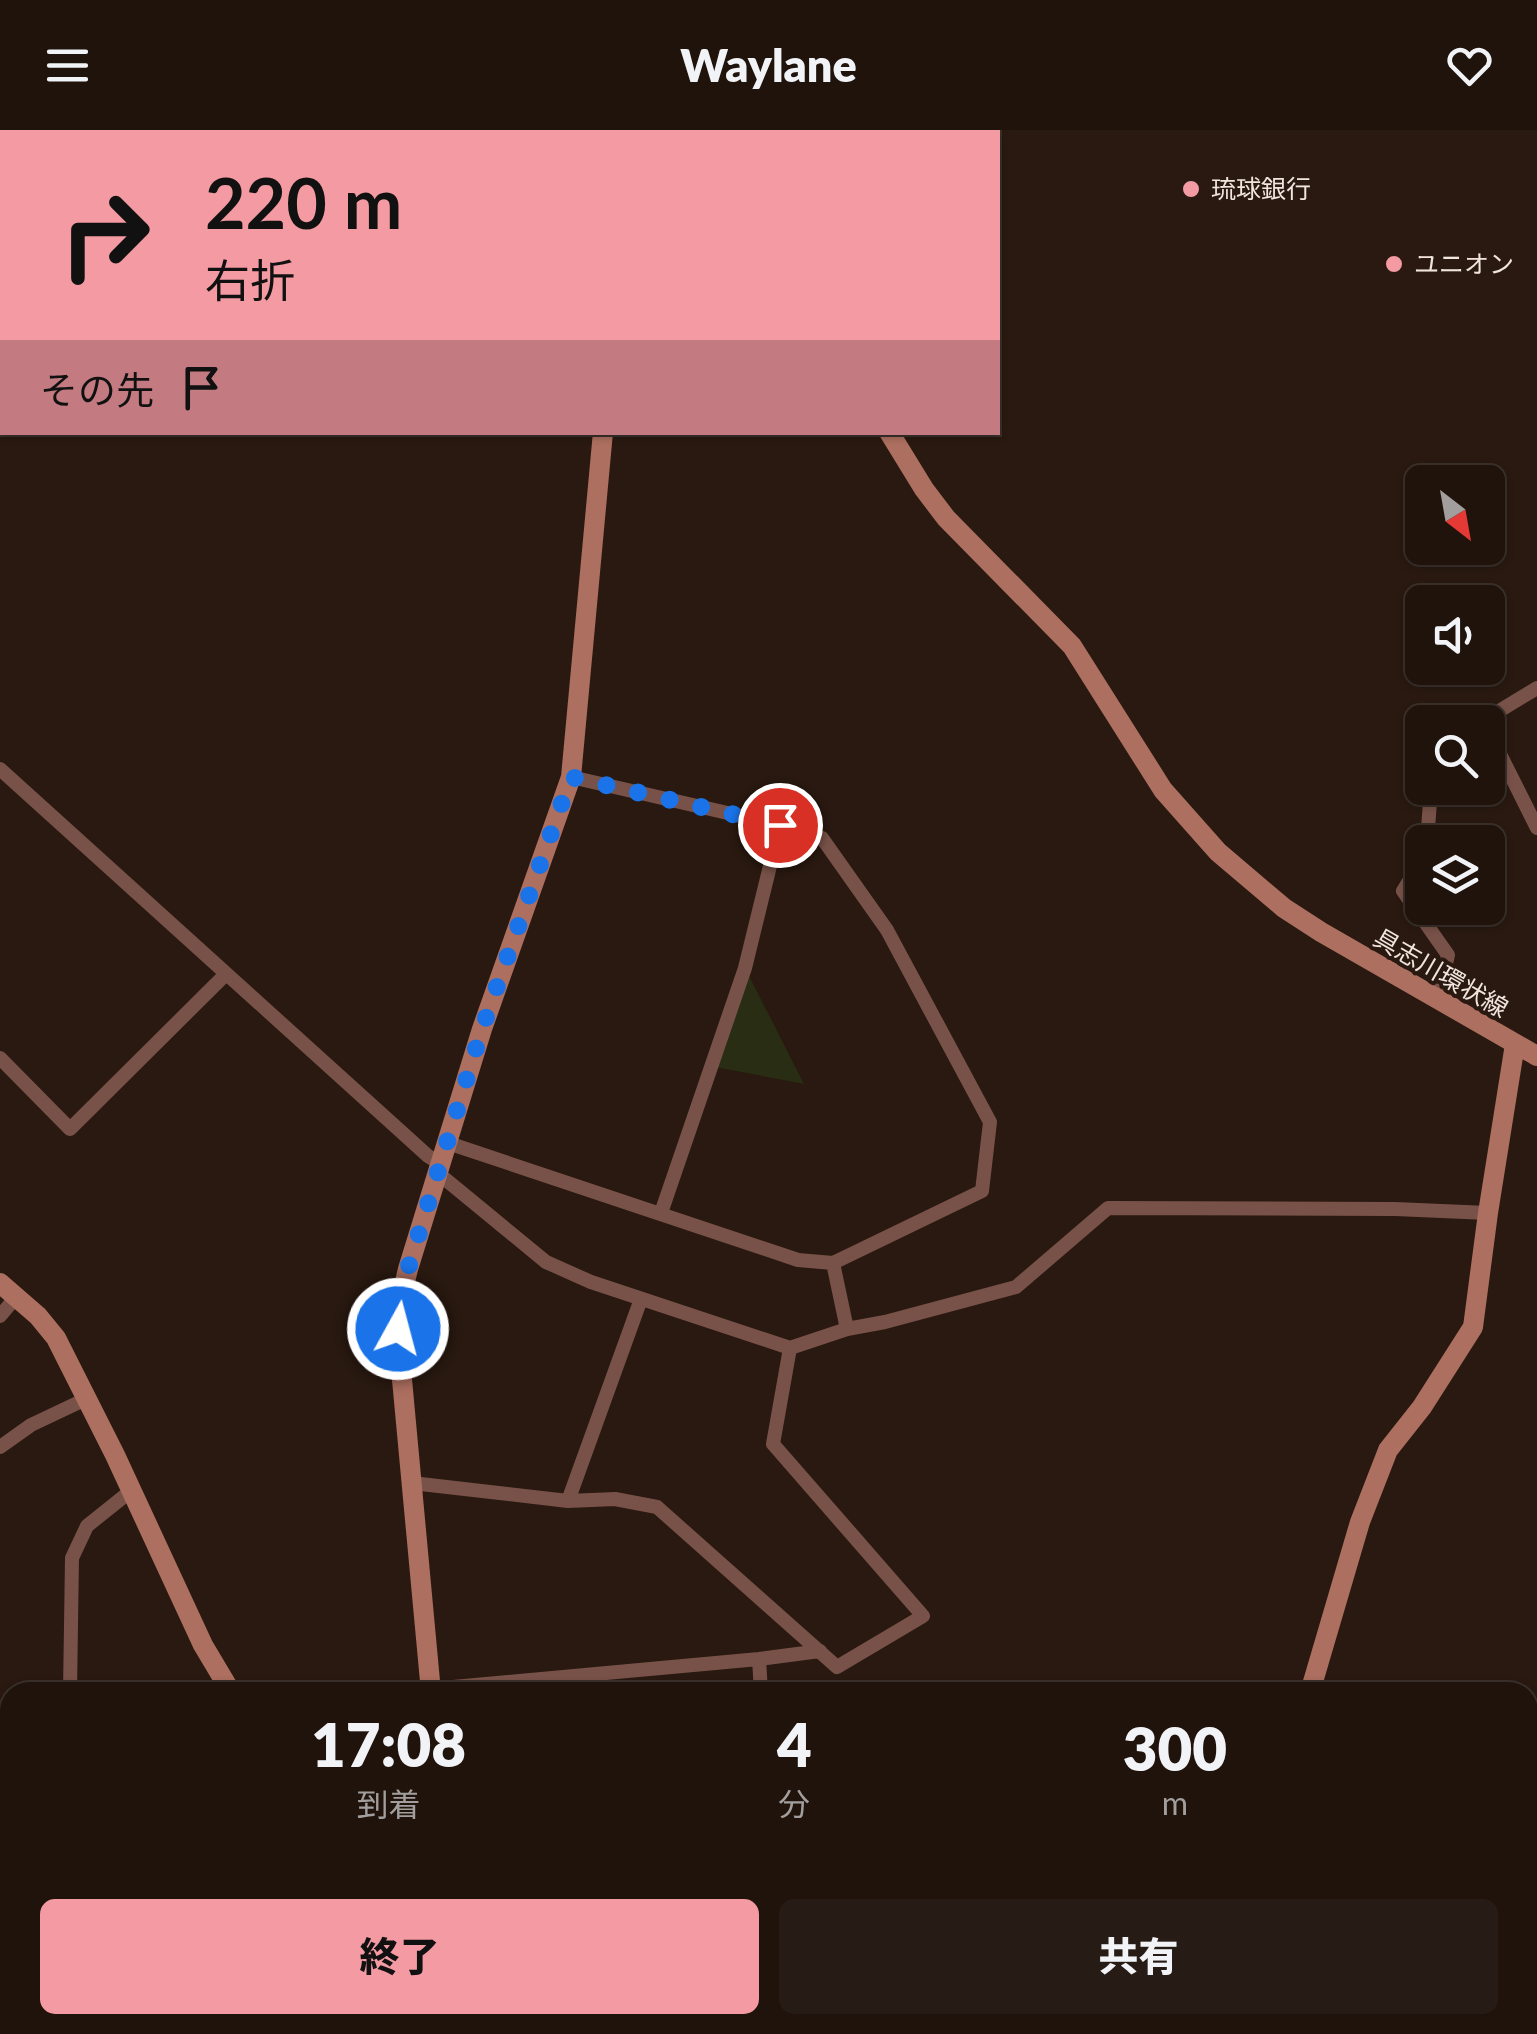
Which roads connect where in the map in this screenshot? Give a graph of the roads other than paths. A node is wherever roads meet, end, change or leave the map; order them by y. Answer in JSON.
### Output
{"nodes":[{"id":1,"x":603,"y":435,"type":"edge"},
{"id":2,"x":891,"y":435,"type":"edge"},
{"id":3,"x":1537,"y":688,"type":"edge"},
{"id":4,"x":1505,"y":710,"type":"edge"},
{"id":5,"x":1505,"y":765,"type":"edge"},
{"id":6,"x":0,"y":769,"type":"edge"},
{"id":7,"x":571,"y":777,"type":"junction"},
{"id":8,"x":780,"y":825,"type":"junction"},
{"id":9,"x":1537,"y":828,"type":"edge"},
{"id":10,"x":1427,"y":925,"type":"edge"},
{"id":11,"x":226,"y":974,"type":"junction"},
{"id":12,"x":1438,"y":999,"type":"junction"},
{"id":13,"x":1515,"y":1044,"type":"junction"},
{"id":14,"x":1537,"y":1056,"type":"edge"},
{"id":15,"x":0,"y":1058,"type":"edge"},
{"id":16,"x":448,"y":1143,"type":"junction"},
{"id":17,"x":440,"y":1169,"type":"junction"},
{"id":18,"x":1488,"y":1212,"type":"junction"},
{"id":19,"x":661,"y":1213,"type":"junction"},
{"id":20,"x":833,"y":1263,"type":"junction"},
{"id":21,"x":8,"y":1290,"type":"edge"},
{"id":22,"x":641,"y":1299,"type":"junction"},
{"id":23,"x":0,"y":1316,"type":"edge"},
{"id":24,"x":847,"y":1329,"type":"junction"},
{"id":25,"x":790,"y":1348,"type":"junction"},
{"id":26,"x":88,"y":1398,"type":"junction"},
{"id":27,"x":0,"y":1447,"type":"edge"},
{"id":28,"x":412,"y":1484,"type":"junction"},
{"id":29,"x":132,"y":1490,"type":"junction"},
{"id":30,"x":568,"y":1501,"type":"junction"},
{"id":31,"x":820,"y":1650,"type":"junction"},
{"id":32,"x":760,"y":1659,"type":"junction"},
{"id":33,"x":70,"y":1682,"type":"edge"},
{"id":34,"x":225,"y":1682,"type":"edge"},
{"id":35,"x":430,"y":1682,"type":"edge"},
{"id":36,"x":524,"y":1682,"type":"edge"},
{"id":37,"x":761,"y":1682,"type":"edge"},
{"id":38,"x":1313,"y":1682,"type":"edge"}],
"edges":[{"from":1,"to":7,"type":"street"},
{"from":2,"to":12,"type":"street","name":"具志川環状線"},
{"from":3,"to":4,"type":"street"},
{"from":5,"to":9,"type":"street"},
{"from":6,"to":11,"type":"street"},
{"from":7,"to":8,"type":"street"},
{"from":7,"to":16,"type":"street"},
{"from":8,"to":19,"type":"street"},
{"from":8,"to":20,"type":"street"},
{"from":10,"to":12,"type":"street"},
{"from":11,"to":15,"type":"street"},
{"from":11,"to":17,"type":"street"},
{"from":12,"to":13,"type":"street","name":"具志川環状線"},
{"from":13,"to":14,"type":"street"},
{"from":13,"to":18,"type":"street","name":"具志川環状線"},
{"from":16,"to":17,"type":"street"},
{"from":16,"to":19,"type":"street"},
{"from":17,"to":22,"type":"street"},
{"from":17,"to":28,"type":"street"},
{"from":18,"to":24,"type":"street"},
{"from":18,"to":38,"type":"street","name":"具志川環状線"},
{"from":19,"to":20,"type":"street"},
{"from":20,"to":24,"type":"street"},
{"from":21,"to":23,"type":"street"},
{"from":21,"to":26,"type":"street"},
{"from":22,"to":25,"type":"street"},
{"from":22,"to":30,"type":"street"},
{"from":24,"to":25,"type":"street"},
{"from":25,"to":31,"type":"street"},
{"from":26,"to":27,"type":"street"},
{"from":26,"to":29,"type":"street"},
{"from":28,"to":30,"type":"street"},
{"from":28,"to":35,"type":"street"},
{"from":29,"to":33,"type":"street"},
{"from":29,"to":34,"type":"street"},
{"from":30,"to":31,"type":"street"},
{"from":31,"to":32,"type":"street"},
{"from":32,"to":36,"type":"street"},
{"from":32,"to":37,"type":"street"}]}
